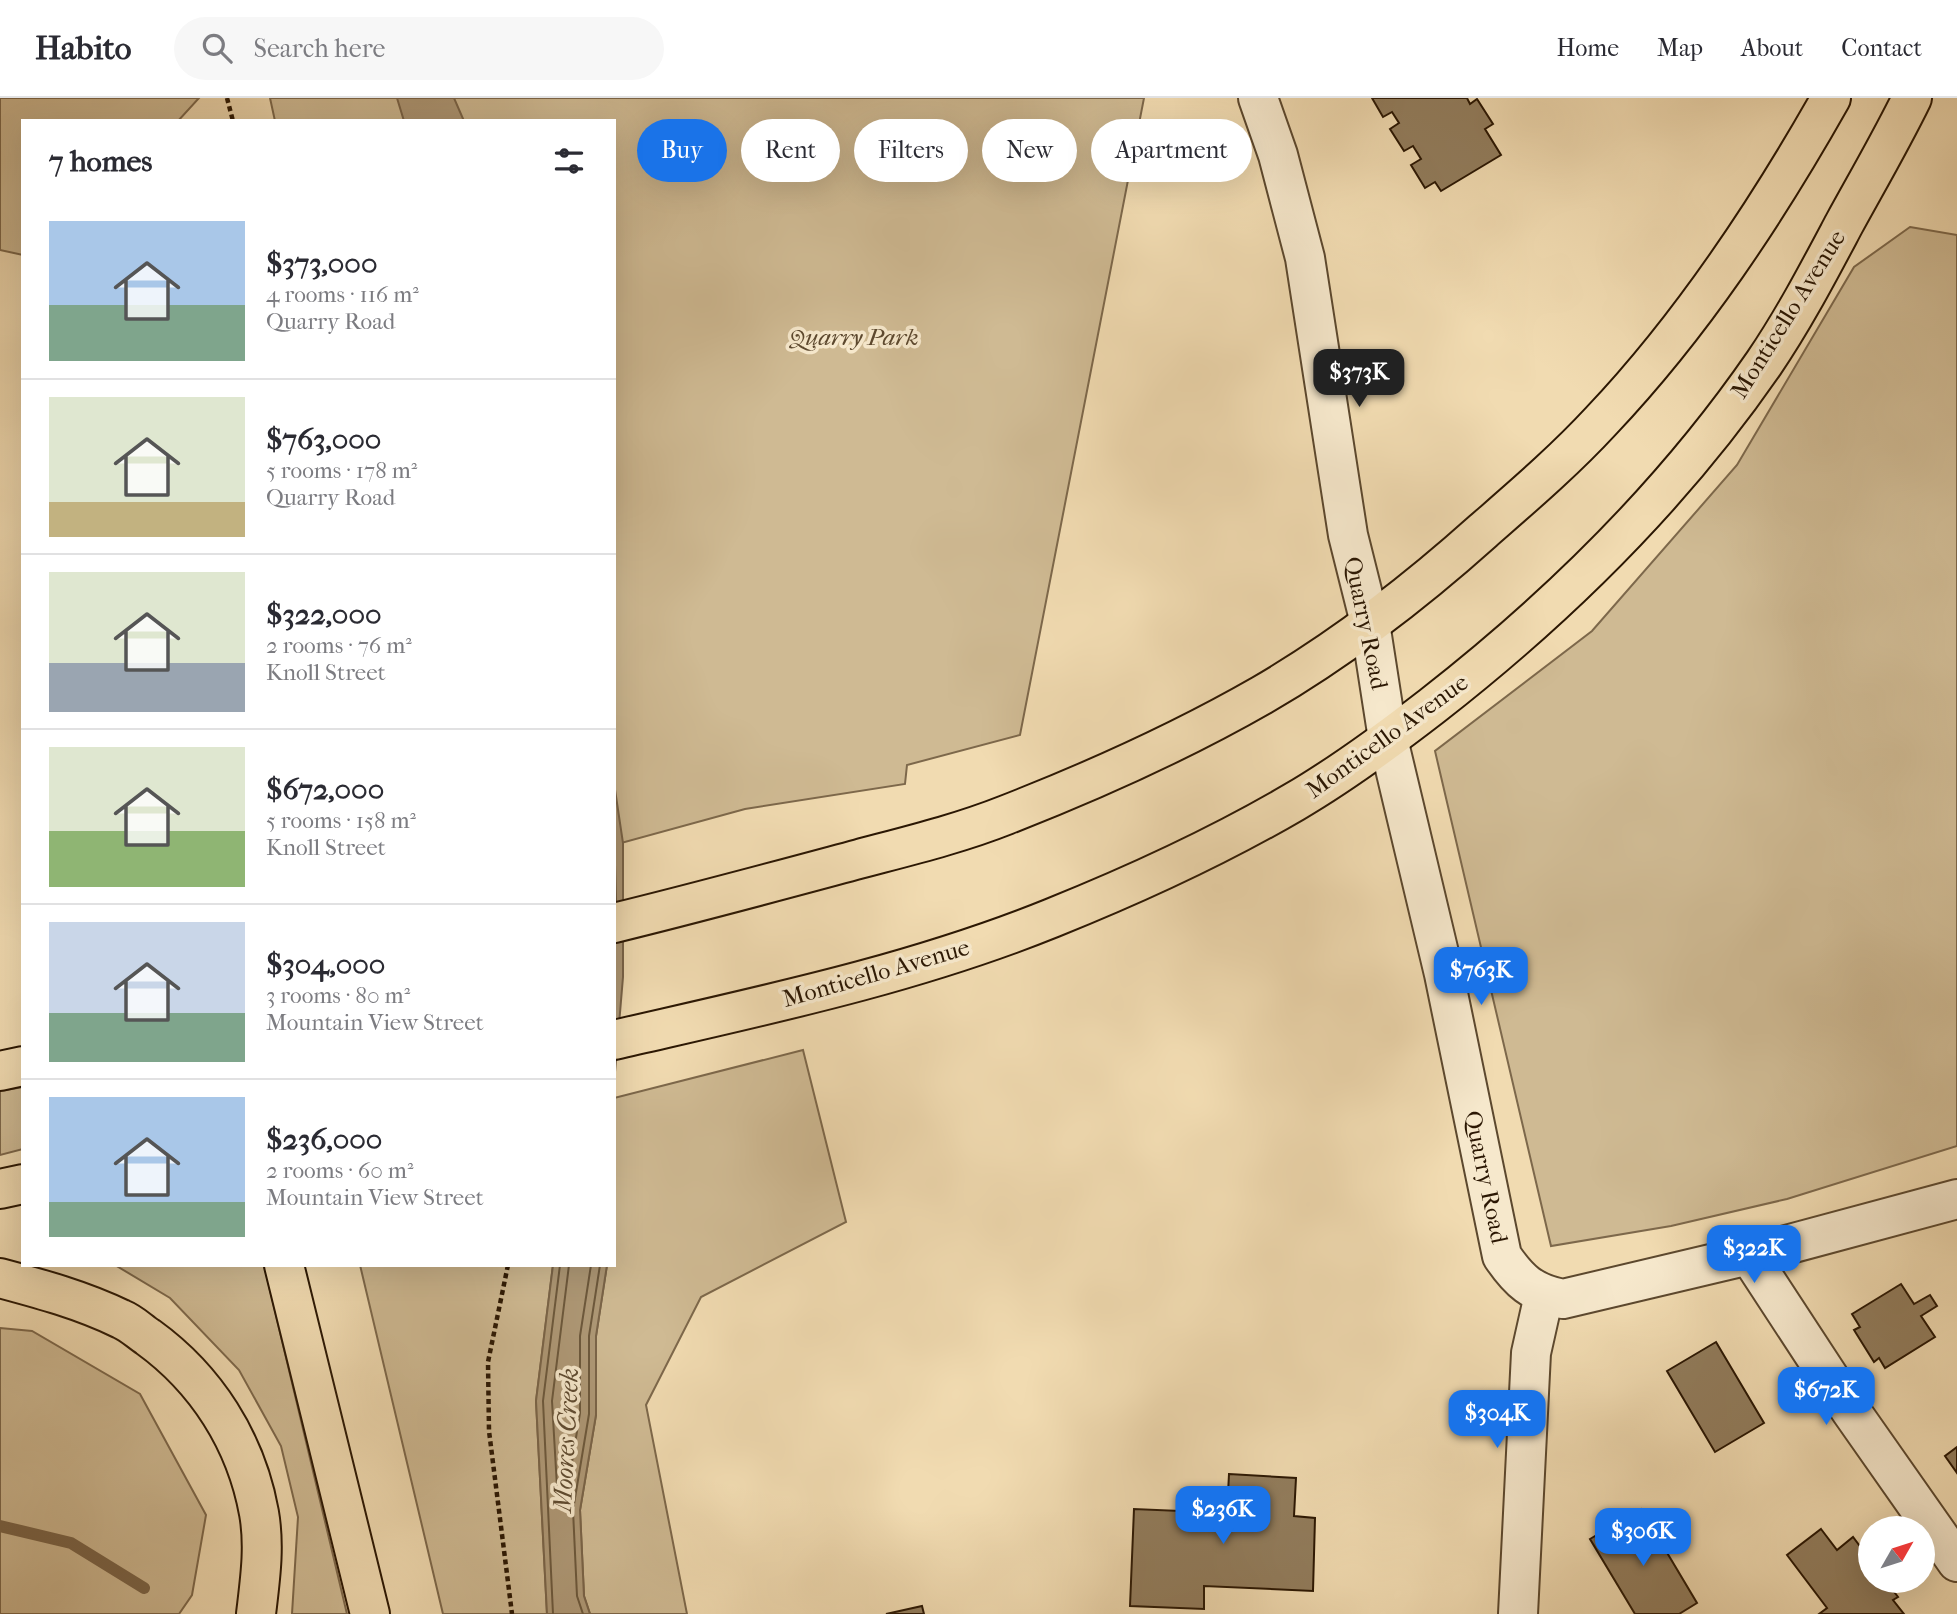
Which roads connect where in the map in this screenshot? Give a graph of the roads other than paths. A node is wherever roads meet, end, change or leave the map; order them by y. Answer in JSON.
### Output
{"nodes":[{"id":1,"x":1258,"y":98,"type":"edge"},
{"id":2,"x":1831,"y":98,"type":"edge"},
{"id":3,"x":1912,"y":98,"type":"edge"},
{"id":4,"x":1370,"y":623,"type":"junction"},
{"id":5,"x":1388,"y":739,"type":"junction"},
{"id":6,"x":616,"y":923,"type":"edge"},
{"id":7,"x":616,"y":1040,"type":"edge"},
{"id":8,"x":21,"y":1066,"type":"edge"},
{"id":9,"x":0,"y":1071,"type":"edge"},
{"id":10,"x":21,"y":1184,"type":"edge"},
{"id":11,"x":0,"y":1189,"type":"edge"},
{"id":12,"x":1957,"y":1199,"type":"edge"},
{"id":13,"x":1749,"y":1255,"type":"junction"},
{"id":14,"x":284,"y":1267,"type":"edge"},
{"id":15,"x":0,"y":1278,"type":"edge"},
{"id":16,"x":1544,"y":1295,"type":"junction"},
{"id":17,"x":1957,"y":1562,"type":"edge"},
{"id":18,"x":256,"y":1614,"type":"edge"},
{"id":19,"x":370,"y":1614,"type":"edge"},
{"id":20,"x":1518,"y":1614,"type":"edge"}],
"edges":[{"from":1,"to":4,"type":"street","name":"Quarry Road"},
{"from":2,"to":4,"type":"main road"},
{"from":3,"to":5,"type":"main road","name":"Monticello Avenue"},
{"from":4,"to":5,"type":"street","name":"Quarry Road"},
{"from":4,"to":6,"type":"main road"},
{"from":5,"to":7,"type":"main road","name":"Monticello Avenue"},
{"from":5,"to":16,"type":"street","name":"Quarry Road"},
{"from":8,"to":9,"type":"main road"},
{"from":10,"to":11,"type":"main road"},
{"from":12,"to":13,"type":"street"},
{"from":13,"to":16,"type":"street"},
{"from":13,"to":17,"type":"street"},
{"from":14,"to":19,"type":"main road"},
{"from":15,"to":18,"type":"main road"},
{"from":16,"to":20,"type":"street"}]}
